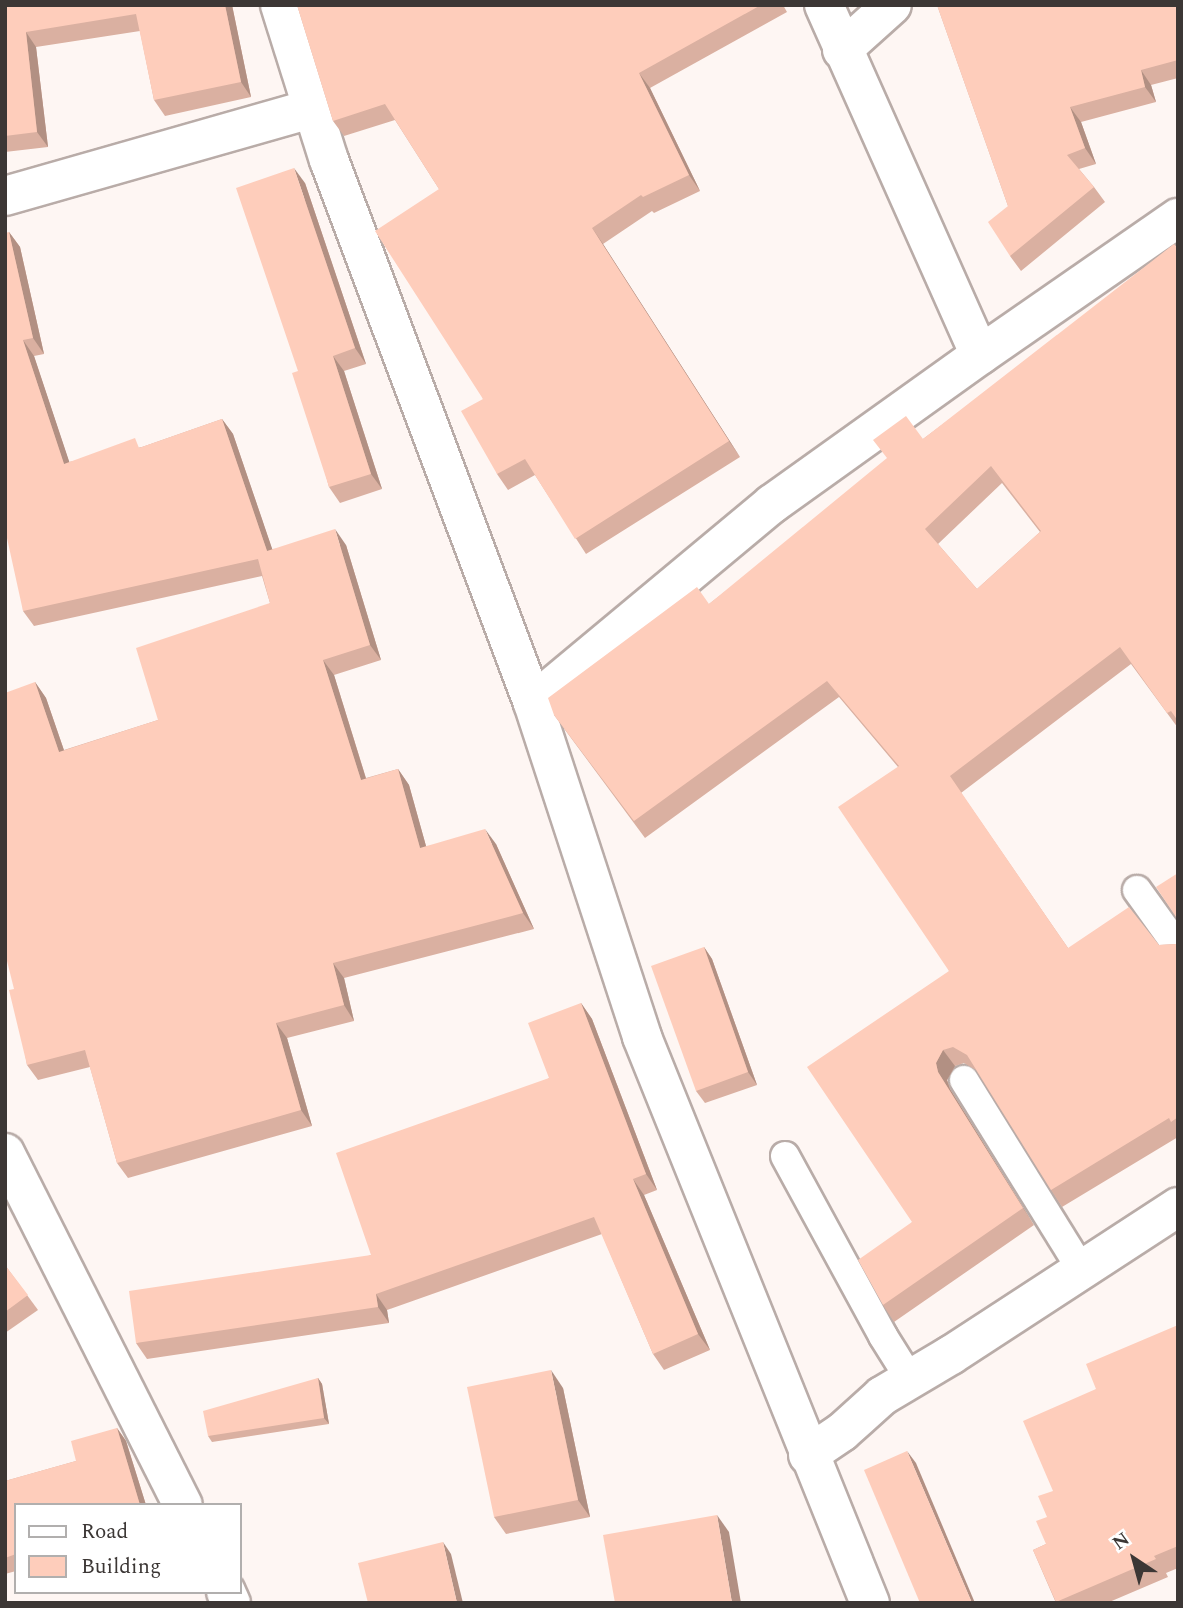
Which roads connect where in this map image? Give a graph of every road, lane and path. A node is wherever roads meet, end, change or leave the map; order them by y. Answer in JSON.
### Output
{"nodes":[{"id":1,"x":280,"y":5,"type":"edge"},
{"id":2,"x":824,"y":5,"type":"edge"},
{"id":3,"x":892,"y":5,"type":"edge"},
{"id":4,"x":842,"y":50,"type":"junction"},
{"id":5,"x":313,"y":108,"type":"junction"},
{"id":6,"x":5,"y":196,"type":"edge"},
{"id":7,"x":1178,"y":218,"type":"edge"},
{"id":8,"x":979,"y":355,"type":"junction"},
{"id":9,"x":533,"y":703,"type":"junction"},
{"id":10,"x":1137,"y":890,"type":"dead end"},
{"id":11,"x":1178,"y":947,"type":"edge"},
{"id":12,"x":964,"y":1080,"type":"edge"},
{"id":13,"x":5,"y":1153,"type":"edge"},
{"id":14,"x":785,"y":1156,"type":"dead end"},
{"id":15,"x":1178,"y":1208,"type":"edge"},
{"id":16,"x":1082,"y":1270,"type":"junction"},
{"id":17,"x":910,"y":1379,"type":"junction"},
{"id":18,"x":808,"y":1455,"type":"junction"},
{"id":19,"x":182,"y":1503,"type":"edge"},
{"id":20,"x":870,"y":1603,"type":"edge"}],
"edges":[{"from":1,"to":5,"type":"street"},
{"from":2,"to":4,"type":"street"},
{"from":3,"to":4,"type":"street"},
{"from":4,"to":8,"type":"street"},
{"from":5,"to":6,"type":"street"},
{"from":5,"to":9,"type":"street"},
{"from":7,"to":8,"type":"street"},
{"from":8,"to":9,"type":"street"},
{"from":9,"to":18,"type":"street"},
{"from":10,"to":11,"type":"lane"},
{"from":12,"to":16,"type":"lane"},
{"from":13,"to":19,"type":"street"},
{"from":14,"to":17,"type":"lane"},
{"from":15,"to":16,"type":"street"},
{"from":16,"to":17,"type":"street"},
{"from":17,"to":18,"type":"street"},
{"from":18,"to":20,"type":"street"}]}
